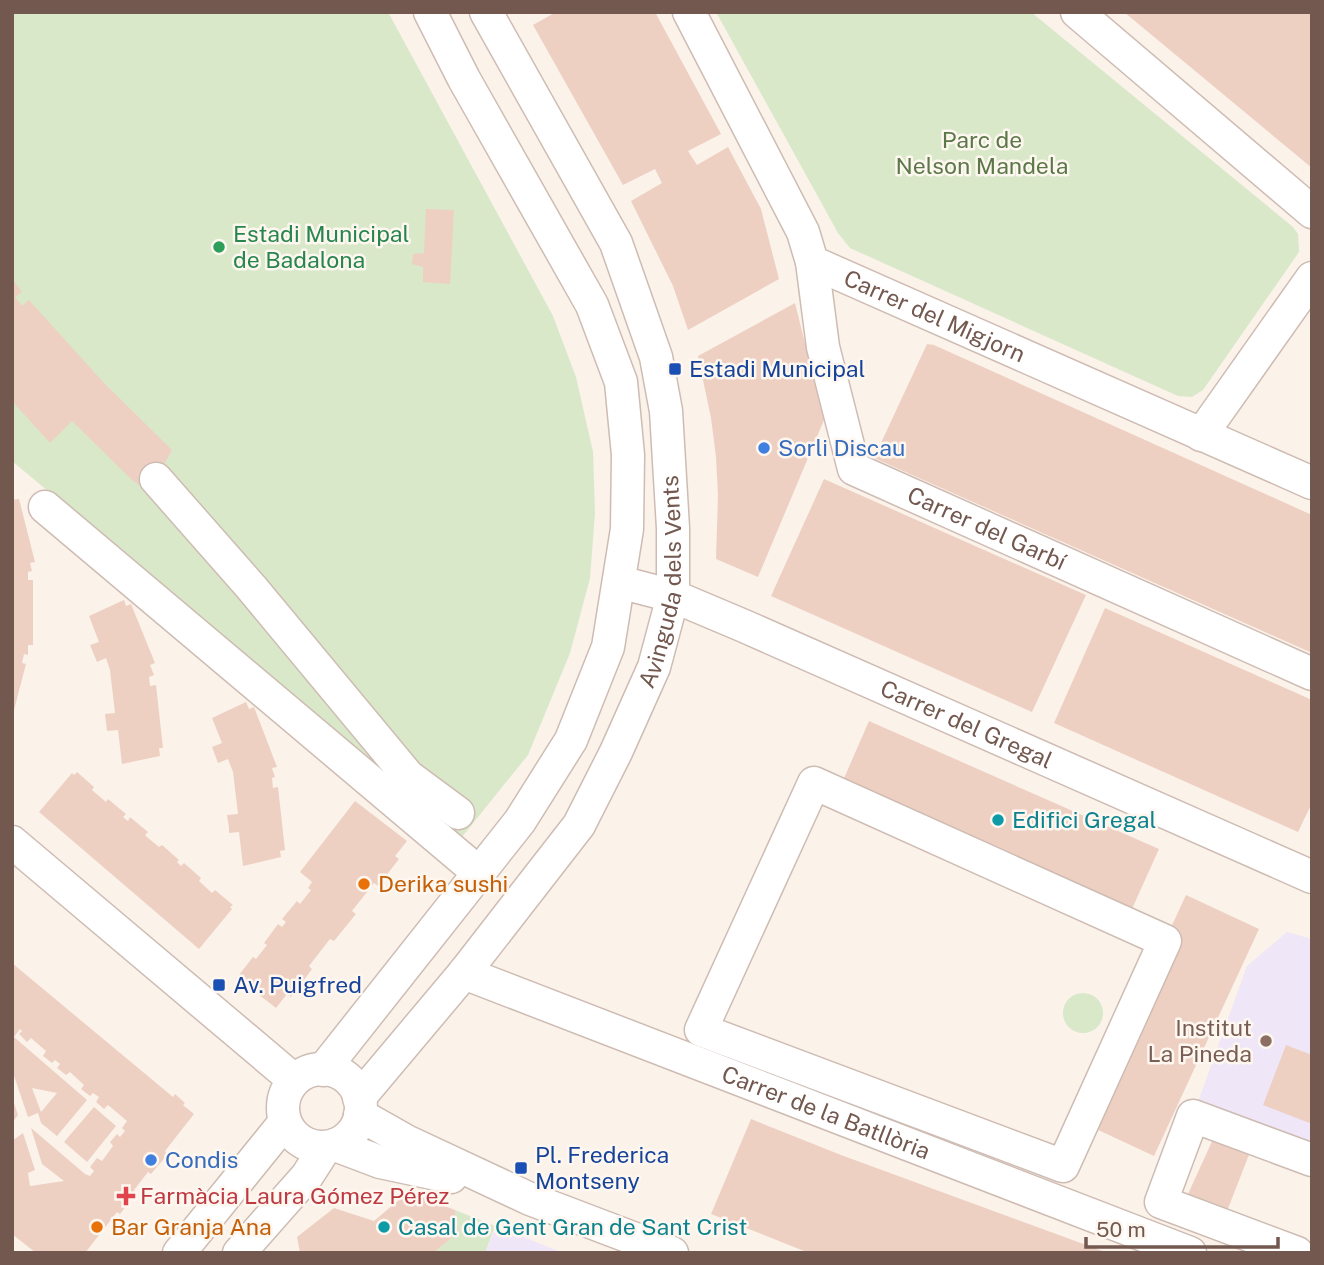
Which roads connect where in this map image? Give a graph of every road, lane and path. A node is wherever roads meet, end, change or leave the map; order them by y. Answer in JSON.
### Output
{"nodes":[{"id":1,"x":430,"y":12,"type":"edge"},
{"id":2,"x":486,"y":12,"type":"edge"},
{"id":3,"x":689,"y":12,"type":"edge"},
{"id":4,"x":1077,"y":12,"type":"edge"},
{"id":5,"x":1312,"y":212,"type":"edge"},
{"id":6,"x":812,"y":262,"type":"junction"},
{"id":7,"x":1312,"y":278,"type":"edge"},
{"id":8,"x":1201,"y":435,"type":"junction"},
{"id":9,"x":156,"y":479,"type":"dead end"},
{"id":10,"x":1312,"y":483,"type":"edge"},
{"id":11,"x":45,"y":507,"type":"dead end"},
{"id":12,"x":619,"y":582,"type":"junction"},
{"id":13,"x":673,"y":596,"type":"junction"},
{"id":14,"x":1312,"y":674,"type":"edge"},
{"id":15,"x":458,"y":813,"type":"dead end"},
{"id":16,"x":12,"y":842,"type":"edge"},
{"id":17,"x":478,"y":872,"type":"junction"},
{"id":18,"x":1312,"y":877,"type":"edge"},
{"id":19,"x":464,"y":973,"type":"junction"},
{"id":20,"x":701,"y":1030,"type":"joint"},
{"id":21,"x":309,"y":1075,"type":"junction"},
{"id":22,"x":360,"y":1107,"type":"junction"},
{"id":23,"x":285,"y":1122,"type":"junction"},
{"id":24,"x":330,"y":1146,"type":"junction"},
{"id":25,"x":1312,"y":1160,"type":"edge"},
{"id":26,"x":380,"y":1162,"type":"junction"},
{"id":27,"x":307,"y":1176,"type":"junction"},
{"id":28,"x":530,"y":1199,"type":"junction"},
{"id":29,"x":1130,"y":1241,"type":"edge"},
{"id":30,"x":179,"y":1253,"type":"edge"},
{"id":31,"x":239,"y":1253,"type":"edge"},
{"id":32,"x":672,"y":1253,"type":"edge"},
{"id":33,"x":1190,"y":1253,"type":"edge"},
{"id":34,"x":1297,"y":1253,"type":"edge"}],
"edges":[{"from":1,"to":12,"type":"street","name":"Avinguda dels Vents"},
{"from":2,"to":13,"type":"street","name":"Avinguda dels Vents"},
{"from":3,"to":6,"type":"street"},
{"from":4,"to":5,"type":"street"},
{"from":6,"to":8,"type":"street","name":"Carrer del Migjorn"},
{"from":6,"to":14,"type":"street","name":"Carrer del Garbí"},
{"from":7,"to":8,"type":"street"},
{"from":8,"to":10,"type":"street","name":"Carrer del Migjorn"},
{"from":9,"to":15,"type":"street"},
{"from":11,"to":17,"type":"street"},
{"from":12,"to":13,"type":"street","name":"Carrer del Gregal"},
{"from":12,"to":17,"type":"street","name":"Avinguda dels Vents"},
{"from":13,"to":18,"type":"street","name":"Carrer del Gregal"},
{"from":13,"to":19,"type":"street","name":"Avinguda dels Vents"},
{"from":16,"to":21,"type":"street"},
{"from":17,"to":21,"type":"street","name":"Avinguda dels Vents"},
{"from":19,"to":22,"type":"street","name":"Avinguda dels Vents"},
{"from":19,"to":29,"type":"street","name":"Carrer de la Batllòria"},
{"from":20,"to":20,"type":"street"},
{"from":21,"to":22,"type":"street"},
{"from":21,"to":23,"type":"street"},
{"from":22,"to":24,"type":"street"},
{"from":22,"to":28,"type":"street"},
{"from":23,"to":24,"type":"street"},
{"from":23,"to":30,"type":"street"},
{"from":24,"to":26,"type":"street"},
{"from":24,"to":27,"type":"street"},
{"from":25,"to":34,"type":"street"},
{"from":26,"to":27,"type":"street"},
{"from":26,"to":28,"type":"street"},
{"from":27,"to":31,"type":"street"},
{"from":28,"to":32,"type":"street"},
{"from":29,"to":33,"type":"street","name":"Carrer de la Batllòria"}]}
